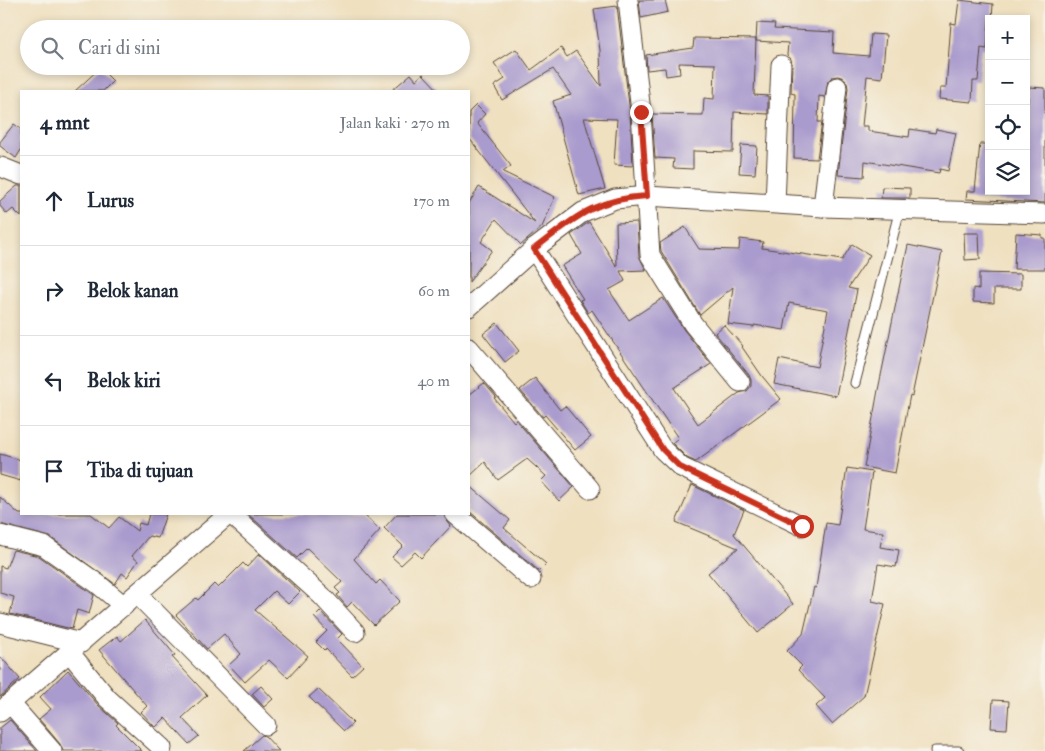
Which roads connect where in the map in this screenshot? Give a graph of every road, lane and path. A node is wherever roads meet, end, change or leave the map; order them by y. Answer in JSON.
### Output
{"nodes":[{"id":1,"x":628,"y":0,"type":"edge"},
{"id":2,"x":781,"y":65,"type":"dead end"},
{"id":3,"x":837,"y":87,"type":"dead end"},
{"id":4,"x":1,"y":167,"type":"edge"},
{"id":5,"x":20,"y":175,"type":"edge"},
{"id":6,"x":647,"y":196,"type":"junction"},
{"id":7,"x":775,"y":203,"type":"junction"},
{"id":8,"x":822,"y":207,"type":"junction"},
{"id":9,"x":900,"y":209,"type":"junction"},
{"id":10,"x":1045,"y":214,"type":"edge"},
{"id":11,"x":534,"y":249,"type":"junction"},
{"id":12,"x":470,"y":306,"type":"edge"},
{"id":13,"x":470,"y":349,"type":"edge"},
{"id":14,"x":740,"y":382,"type":"dead end"},
{"id":15,"x":855,"y":383,"type":"dead end"},
{"id":16,"x":590,"y":489,"type":"dead end"},
{"id":17,"x":222,"y":515,"type":"edge"},
{"id":18,"x":456,"y":515,"type":"edge"},
{"id":19,"x":802,"y":526,"type":"dead end"},
{"id":20,"x":0,"y":536,"type":"edge"},
{"id":21,"x":530,"y":579,"type":"dead end"},
{"id":22,"x":130,"y":600,"type":"junction"},
{"id":23,"x":0,"y":623,"type":"edge"},
{"id":24,"x":356,"y":632,"type":"dead end"},
{"id":25,"x":75,"y":648,"type":"junction"},
{"id":26,"x":5,"y":708,"type":"edge"},
{"id":27,"x":266,"y":725,"type":"dead end"},
{"id":28,"x":162,"y":748,"type":"dead end"},
{"id":29,"x":52,"y":751,"type":"edge"},
{"id":30,"x":935,"y":751,"type":"edge"},
{"id":31,"x":959,"y":751,"type":"edge"}],
"edges":[{"from":1,"to":6,"type":"street"},
{"from":2,"to":7,"type":"street"},
{"from":3,"to":8,"type":"street"},
{"from":4,"to":5,"type":"street"},
{"from":6,"to":7,"type":"street"},
{"from":6,"to":11,"type":"street"},
{"from":6,"to":14,"type":"street"},
{"from":7,"to":8,"type":"street"},
{"from":8,"to":9,"type":"street"},
{"from":9,"to":10,"type":"street"},
{"from":9,"to":15,"type":"lane"},
{"from":11,"to":12,"type":"street"},
{"from":11,"to":19,"type":"street"},
{"from":13,"to":16,"type":"street"},
{"from":17,"to":22,"type":"street"},
{"from":17,"to":24,"type":"street"},
{"from":18,"to":21,"type":"street"},
{"from":20,"to":22,"type":"street"},
{"from":22,"to":25,"type":"street"},
{"from":22,"to":27,"type":"street"},
{"from":23,"to":25,"type":"street"},
{"from":25,"to":26,"type":"street"},
{"from":25,"to":28,"type":"street"},
{"from":26,"to":29,"type":"street"},
{"from":30,"to":31,"type":"lane"}]}
